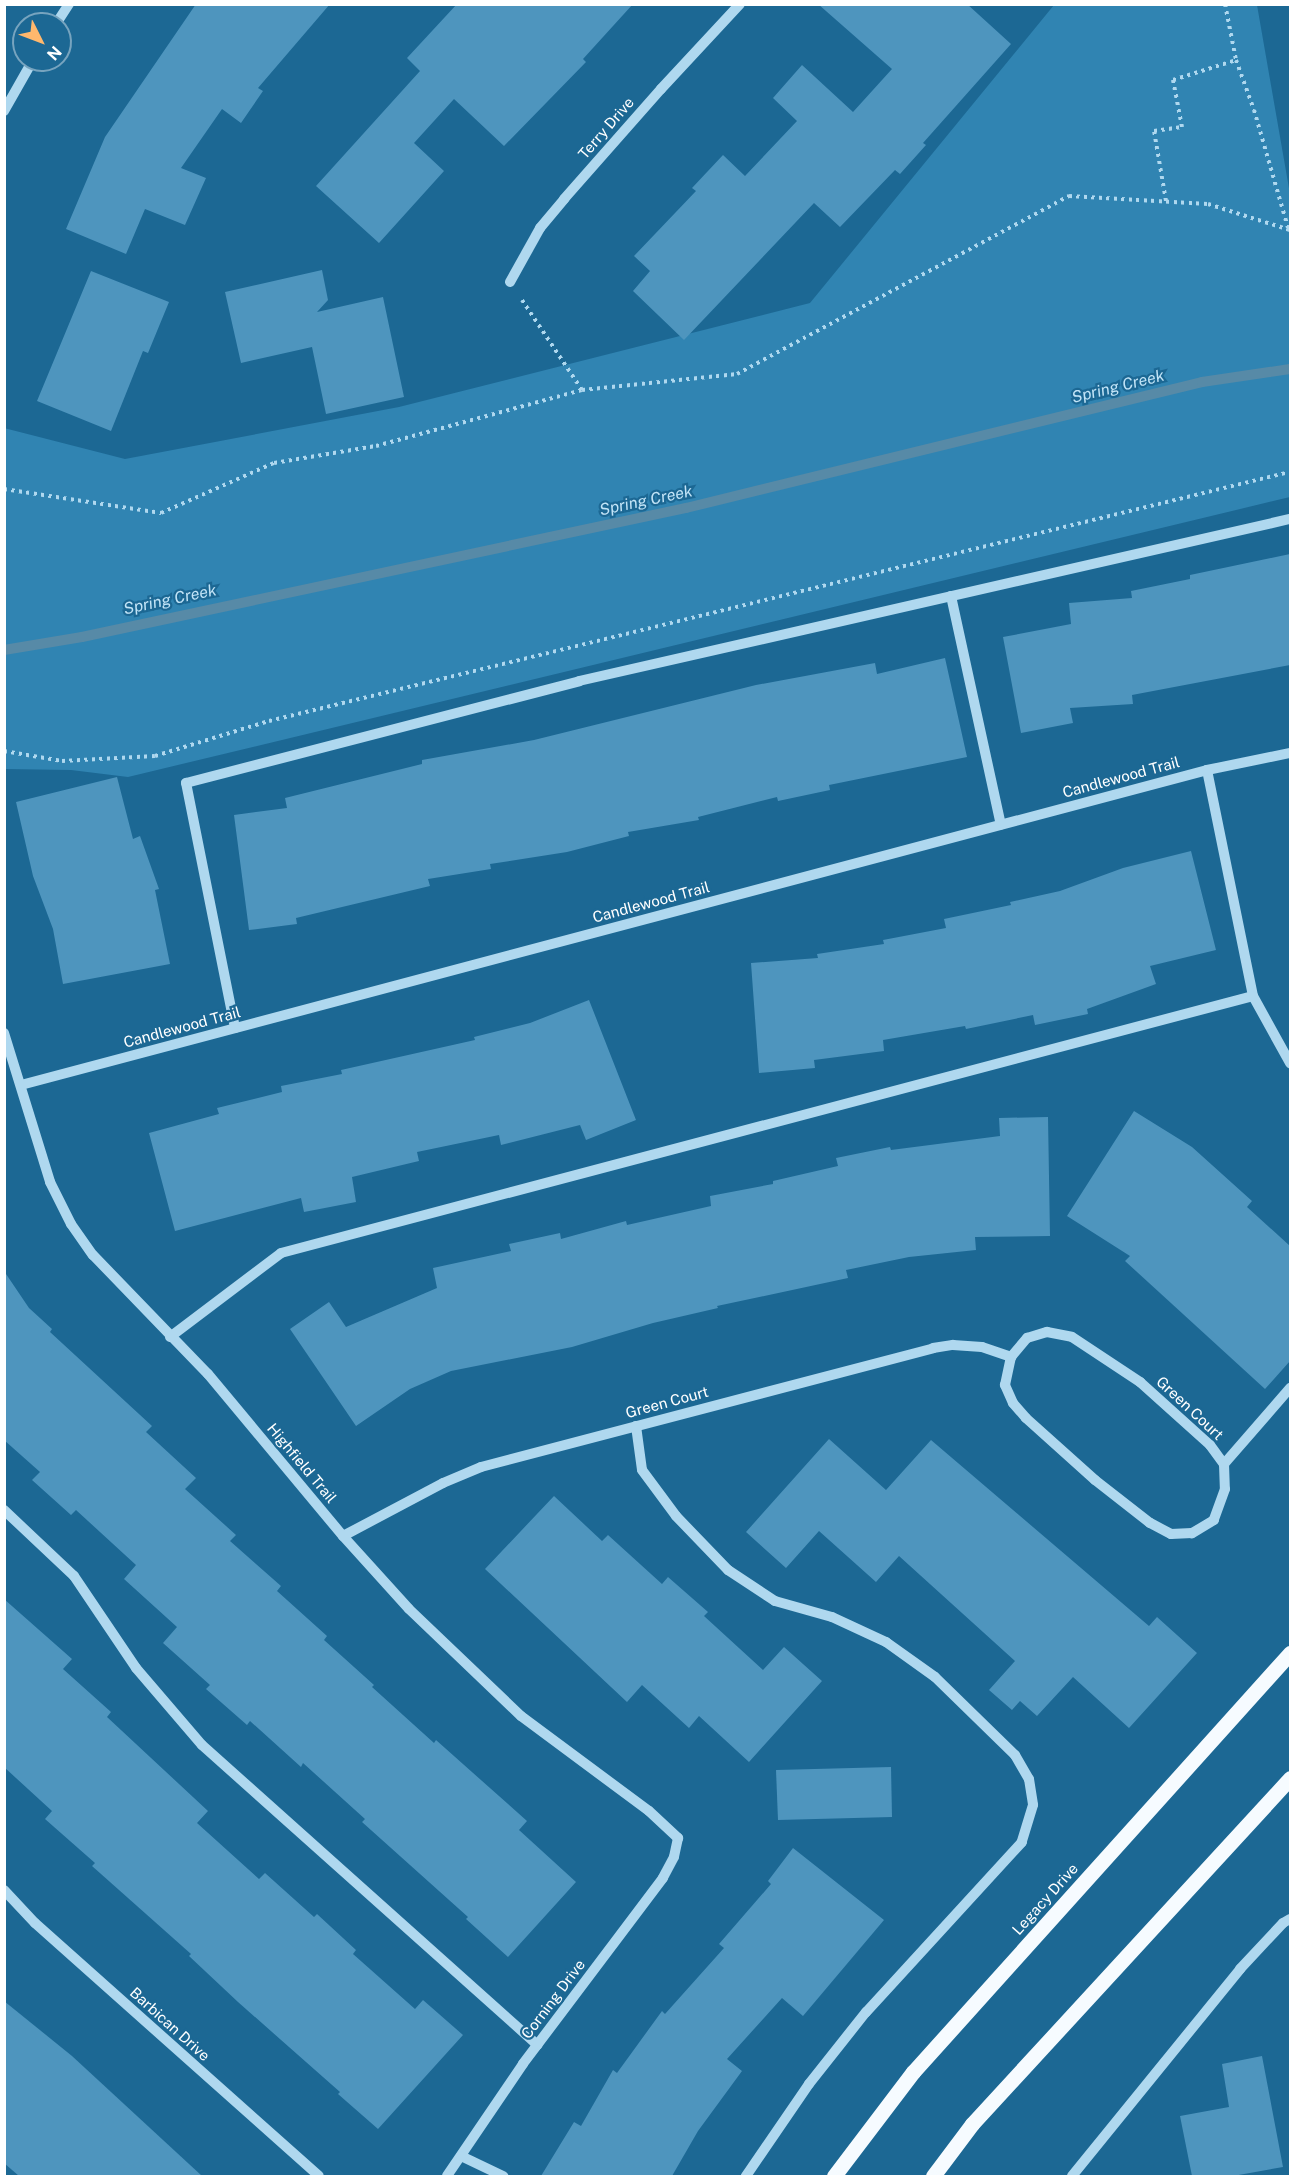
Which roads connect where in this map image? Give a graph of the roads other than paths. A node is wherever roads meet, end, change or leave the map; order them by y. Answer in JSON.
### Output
{"nodes":[{"id":1,"x":740,"y":4,"type":"edge"},
{"id":2,"x":26,"y":72,"type":"edge"},
{"id":3,"x":4,"y":111,"type":"edge"},
{"id":4,"x":510,"y":282,"type":"road end"},
{"id":5,"x":1290,"y":519,"type":"edge"},
{"id":6,"x":951,"y":596,"type":"junction"},
{"id":7,"x":1290,"y":753,"type":"edge"},
{"id":8,"x":1206,"y":770,"type":"junction"},
{"id":9,"x":1001,"y":825,"type":"junction"},
{"id":10,"x":1253,"y":996,"type":"junction"},
{"id":11,"x":235,"y":1028,"type":"junction"},
{"id":12,"x":4,"y":1033,"type":"edge"},
{"id":13,"x":1290,"y":1063,"type":"edge"},
{"id":14,"x":21,"y":1085,"type":"junction"},
{"id":15,"x":170,"y":1337,"type":"junction"},
{"id":16,"x":1011,"y":1357,"type":"junction"},
{"id":17,"x":1290,"y":1388,"type":"edge"},
{"id":18,"x":636,"y":1426,"type":"junction"},
{"id":19,"x":1224,"y":1464,"type":"junction"},
{"id":20,"x":4,"y":1510,"type":"edge"},
{"id":21,"x":343,"y":1536,"type":"junction"},
{"id":22,"x":1290,"y":1653,"type":"edge"},
{"id":23,"x":1290,"y":1778,"type":"edge"},
{"id":24,"x":678,"y":1838,"type":"joint"},
{"id":25,"x":4,"y":1890,"type":"edge"},
{"id":26,"x":1290,"y":1919,"type":"edge"},
{"id":27,"x":538,"y":2045,"type":"junction"},
{"id":28,"x":461,"y":2156,"type":"junction"},
{"id":29,"x":319,"y":2176,"type":"edge"},
{"id":30,"x":447,"y":2176,"type":"edge"},
{"id":31,"x":503,"y":2176,"type":"edge"},
{"id":32,"x":746,"y":2176,"type":"edge"},
{"id":33,"x":834,"y":2176,"type":"edge"},
{"id":34,"x":933,"y":2176,"type":"edge"},
{"id":35,"x":1072,"y":2176,"type":"edge"}],
"edges":[{"from":1,"to":4,"type":"street","name":"Terry Drive"},
{"from":2,"to":3,"type":"street"},
{"from":5,"to":6,"type":"street"},
{"from":6,"to":9,"type":"street"},
{"from":6,"to":11,"type":"street"},
{"from":7,"to":8,"type":"street","name":"Candlewood Trail"},
{"from":8,"to":9,"type":"street","name":"Candlewood Trail"},
{"from":8,"to":10,"type":"street"},
{"from":9,"to":11,"type":"street","name":"Candlewood Trail"},
{"from":10,"to":13,"type":"street"},
{"from":10,"to":15,"type":"street"},
{"from":11,"to":14,"type":"street","name":"Candlewood Trail"},
{"from":12,"to":14,"type":"street","name":"Highfield Trail"},
{"from":14,"to":15,"type":"street","name":"Highfield Trail"},
{"from":15,"to":21,"type":"street","name":"Highfield Trail"},
{"from":16,"to":18,"type":"street","name":"Green Court"},
{"from":16,"to":19,"type":"street","name":"Green Court"},
{"from":16,"to":19,"type":"street"},
{"from":17,"to":19,"type":"street"},
{"from":18,"to":21,"type":"street","name":"Green Court"},
{"from":18,"to":32,"type":"street"},
{"from":20,"to":27,"type":"street"},
{"from":21,"to":24,"type":"street","name":"Highfield Trail"},
{"from":22,"to":33,"type":"main road","name":"Legacy Drive"},
{"from":23,"to":34,"type":"main road"},
{"from":24,"to":27,"type":"street","name":"Corning Drive"},
{"from":25,"to":29,"type":"street","name":"Barbican Drive"},
{"from":26,"to":35,"type":"street"},
{"from":27,"to":28,"type":"street","name":"Corning Drive"},
{"from":28,"to":30,"type":"street","name":"Corning Drive"},
{"from":28,"to":31,"type":"street"}]}
